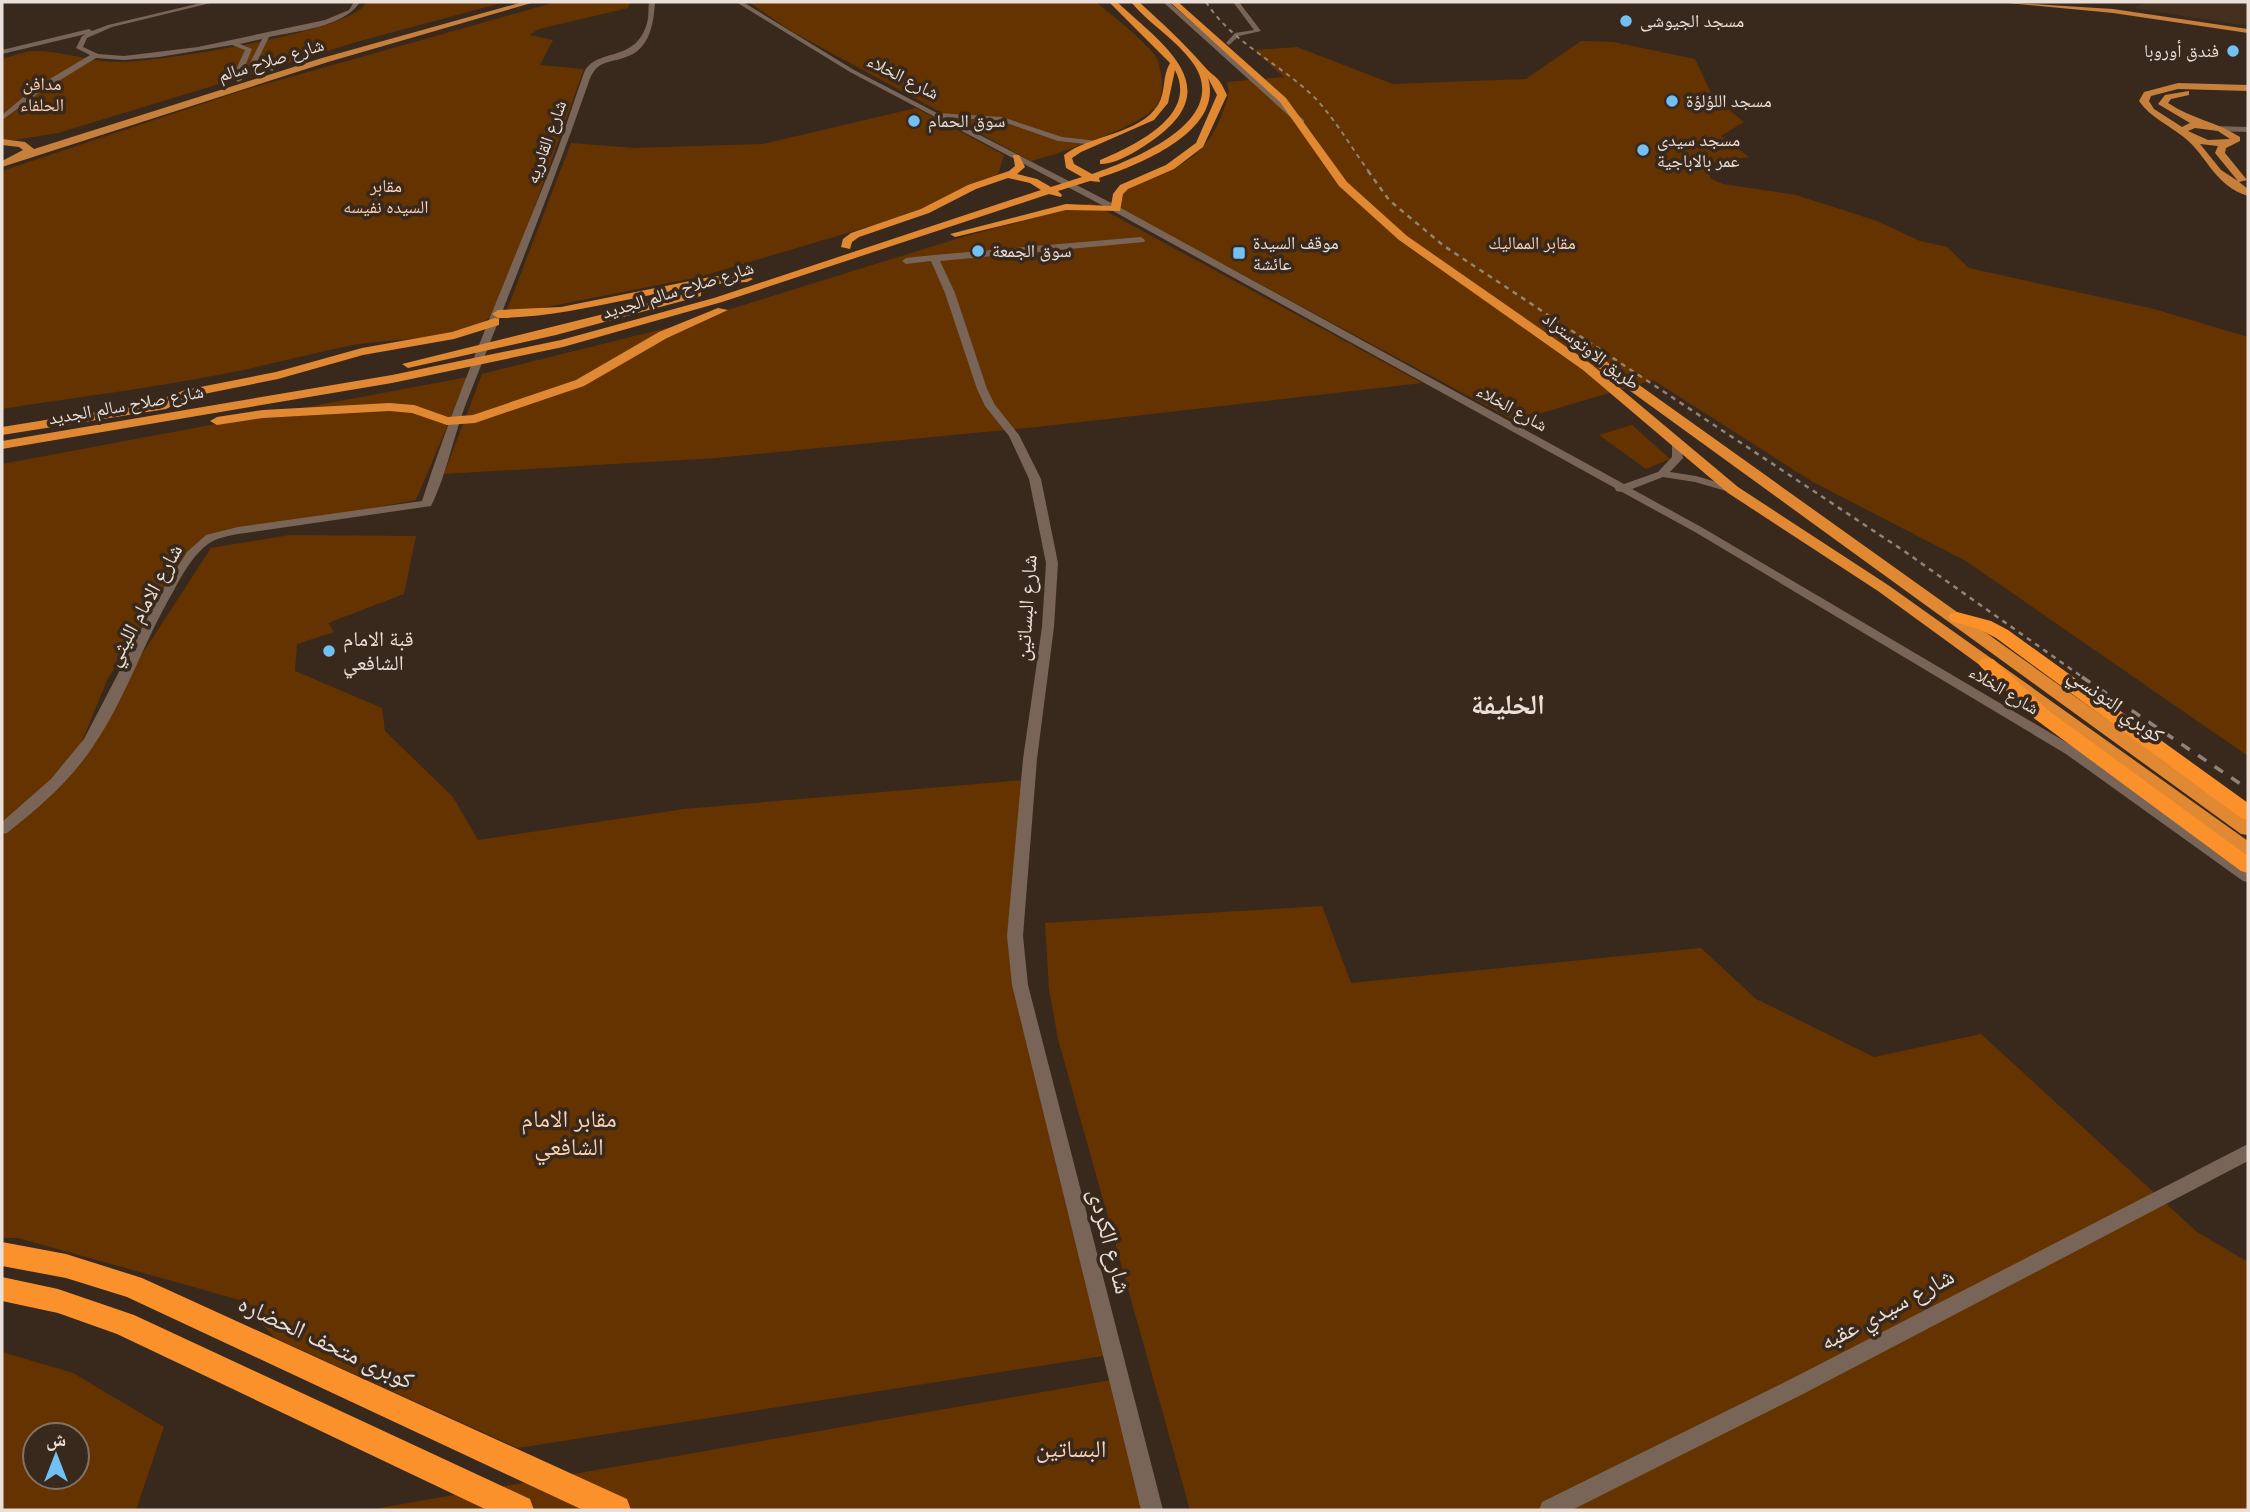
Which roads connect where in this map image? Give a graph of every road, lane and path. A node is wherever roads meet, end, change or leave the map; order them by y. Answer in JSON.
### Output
{"nodes":[{"id":1,"x":187,"y":2,"type":"edge"},
{"id":2,"x":212,"y":2,"type":"edge"},
{"id":3,"x":357,"y":2,"type":"edge"},
{"id":4,"x":510,"y":2,"type":"edge"},
{"id":5,"x":531,"y":2,"type":"edge"},
{"id":6,"x":652,"y":2,"type":"edge"},
{"id":7,"x":739,"y":2,"type":"edge"},
{"id":8,"x":1113,"y":2,"type":"edge"},
{"id":9,"x":1135,"y":2,"type":"edge"},
{"id":10,"x":1166,"y":2,"type":"edge"},
{"id":11,"x":1174,"y":2,"type":"edge"},
{"id":12,"x":1185,"y":2,"type":"edge"},
{"id":13,"x":1236,"y":2,"type":"edge"},
{"id":14,"x":2003,"y":2,"type":"edge"},
{"id":15,"x":2044,"y":2,"type":"edge"},
{"id":16,"x":153,"y":15,"type":"junction"},
{"id":17,"x":2248,"y":29,"type":"edge"},
{"id":18,"x":98,"y":30,"type":"junction"},
{"id":19,"x":1212,"y":31,"type":"junction"},
{"id":20,"x":268,"y":33,"type":"junction"},
{"id":21,"x":228,"y":42,"type":"junction"},
{"id":22,"x":1229,"y":43,"type":"junction"},
{"id":23,"x":79,"y":46,"type":"junction"},
{"id":24,"x":2,"y":52,"type":"edge"},
{"id":25,"x":94,"y":56,"type":"junction"},
{"id":26,"x":2,"y":57,"type":"edge"},
{"id":27,"x":1174,"y":63,"type":"junction"},
{"id":28,"x":271,"y":70,"type":"junction"},
{"id":29,"x":1202,"y":73,"type":"junction"},
{"id":30,"x":239,"y":80,"type":"junction"},
{"id":31,"x":2248,"y":88,"type":"edge"},
{"id":32,"x":2248,"y":94,"type":"edge"},
{"id":33,"x":12,"y":110,"type":"junction"},
{"id":34,"x":936,"y":114,"type":"junction"},
{"id":35,"x":2,"y":118,"type":"edge"},
{"id":36,"x":1301,"y":122,"type":"junction"},
{"id":37,"x":2213,"y":127,"type":"junction"},
{"id":38,"x":2,"y":129,"type":"edge"},
{"id":39,"x":2248,"y":130,"type":"edge"},
{"id":40,"x":2181,"y":131,"type":"junction"},
{"id":41,"x":2191,"y":138,"type":"junction"},
{"id":42,"x":2,"y":142,"type":"edge"},
{"id":43,"x":2231,"y":142,"type":"junction"},
{"id":44,"x":1095,"y":143,"type":"junction"},
{"id":45,"x":2248,"y":143,"type":"edge"},
{"id":46,"x":26,"y":145,"type":"junction"},
{"id":47,"x":23,"y":156,"type":"junction"},
{"id":48,"x":2222,"y":156,"type":"junction"},
{"id":49,"x":1016,"y":157,"type":"junction"},
{"id":50,"x":2,"y":164,"type":"edge"},
{"id":51,"x":1041,"y":170,"type":"junction"},
{"id":52,"x":1011,"y":173,"type":"junction"},
{"id":53,"x":2248,"y":184,"type":"edge"},
{"id":54,"x":1128,"y":185,"type":"junction"},
{"id":55,"x":2248,"y":193,"type":"edge"},
{"id":56,"x":1066,"y":208,"type":"junction"},
{"id":57,"x":1116,"y":209,"type":"junction"},
{"id":58,"x":1142,"y":240,"type":"dead end"},
{"id":59,"x":846,"y":247,"type":"junction"},
{"id":60,"x":866,"y":252,"type":"junction"},
{"id":61,"x":934,"y":258,"type":"junction"},
{"id":62,"x":906,"y":261,"type":"dead end"},
{"id":63,"x":747,"y":279,"type":"junction"},
{"id":64,"x":777,"y":281,"type":"junction"},
{"id":65,"x":496,"y":318,"type":"junction"},
{"id":66,"x":202,"y":405,"type":"junction"},
{"id":67,"x":109,"y":414,"type":"junction"},
{"id":68,"x":150,"y":414,"type":"junction"},
{"id":69,"x":2,"y":419,"type":"edge"},
{"id":70,"x":453,"y":422,"type":"junction"},
{"id":71,"x":103,"y":428,"type":"junction"},
{"id":72,"x":2,"y":431,"type":"edge"},
{"id":73,"x":2,"y":445,"type":"edge"},
{"id":74,"x":1676,"y":445,"type":"junction"},
{"id":75,"x":2,"y":456,"type":"edge"},
{"id":76,"x":1745,"y":467,"type":"junction"},
{"id":77,"x":1710,"y":473,"type":"junction"},
{"id":78,"x":1662,"y":474,"type":"junction"},
{"id":79,"x":1620,"y":489,"type":"junction"},
{"id":80,"x":1782,"y":493,"type":"junction"},
{"id":81,"x":1739,"y":494,"type":"junction"},
{"id":82,"x":427,"y":504,"type":"joint"},
{"id":83,"x":1957,"y":617,"type":"junction"},
{"id":84,"x":1987,"y":663,"type":"junction"},
{"id":85,"x":2248,"y":813,"type":"edge"},
{"id":86,"x":2,"y":829,"type":"edge"},
{"id":87,"x":2248,"y":829,"type":"edge"},
{"id":88,"x":2248,"y":850,"type":"edge"},
{"id":89,"x":2248,"y":866,"type":"edge"},
{"id":90,"x":2248,"y":877,"type":"edge"},
{"id":91,"x":1020,"y":985,"type":"joint"},
{"id":92,"x":2248,"y":1152,"type":"edge"},
{"id":93,"x":2,"y":1254,"type":"edge"},
{"id":94,"x":2,"y":1289,"type":"edge"},
{"id":95,"x":519,"y":1510,"type":"edge"},
{"id":96,"x":616,"y":1510,"type":"edge"},
{"id":97,"x":1152,"y":1510,"type":"edge"},
{"id":98,"x":1550,"y":1510,"type":"edge"}],
"edges":[{"from":1,"to":16,"type":"street"},
{"from":2,"to":16,"type":"street"},
{"from":3,"to":20,"type":"street"},
{"from":4,"to":28,"type":"main road","name":"شارع صلاح سالم"},
{"from":5,"to":47,"type":"main road","name":"شارع صلاح سالم"},
{"from":6,"to":65,"type":"street","name":"شارع القادريه"},
{"from":7,"to":34,"type":"street","name":"شارع الخلاء"},
{"from":8,"to":27,"type":"highway","name":"شارع صلاح سالم الجديد"},
{"from":9,"to":29,"type":"highway"},
{"from":10,"to":36,"type":"street"},
{"from":11,"to":19,"type":"highway"},
{"from":12,"to":19,"type":"highway"},
{"from":13,"to":22,"type":"street"},
{"from":14,"to":17,"type":"main road"},
{"from":15,"to":17,"type":"main road"},
{"from":16,"to":18,"type":"street"},
{"from":18,"to":23,"type":"street"},
{"from":18,"to":24,"type":"street"},
{"from":19,"to":22,"type":"highway","name":"طريق الاوتوستراد"},
{"from":19,"to":36,"type":"highway","name":"طريق الاوتوستراد"},
{"from":20,"to":21,"type":"street"},
{"from":20,"to":28,"type":"street"},
{"from":21,"to":25,"type":"street"},
{"from":21,"to":30,"type":"street"},
{"from":22,"to":76,"type":"highway","name":"طريق الاوتوستراد"},
{"from":23,"to":25,"type":"street"},
{"from":23,"to":26,"type":"street"},
{"from":25,"to":33,"type":"street"},
{"from":27,"to":44,"type":"highway"},
{"from":27,"to":59,"type":"highway","name":"شارع صلاح سالم الجديد"},
{"from":28,"to":30,"type":"main road","name":"شارع صلاح سالم"},
{"from":29,"to":54,"type":"highway"},
{"from":29,"to":60,"type":"highway","name":"شارع صلاح سالم الجديد"},
{"from":30,"to":46,"type":"main road","name":"شارع صلاح سالم"},
{"from":31,"to":40,"type":"main road"},
{"from":32,"to":37,"type":"main road"},
{"from":33,"to":35,"type":"street"},
{"from":33,"to":38,"type":"street"},
{"from":34,"to":44,"type":"street"},
{"from":34,"to":49,"type":"street","name":"شارع الخلاء"},
{"from":36,"to":74,"type":"highway","name":"طريق الاوتوستراد"},
{"from":37,"to":39,"type":"main road"},
{"from":37,"to":40,"type":"main road"},
{"from":37,"to":43,"type":"main road"},
{"from":40,"to":41,"type":"main road"},
{"from":41,"to":43,"type":"main road"},
{"from":41,"to":55,"type":"main road"},
{"from":42,"to":46,"type":"main road"},
{"from":43,"to":45,"type":"main road"},
{"from":43,"to":48,"type":"main road"},
{"from":44,"to":54,"type":"highway"},
{"from":45,"to":48,"type":"main road"},
{"from":46,"to":47,"type":"main road"},
{"from":47,"to":50,"type":"main road","name":"شارع صلاح سالم"},
{"from":48,"to":53,"type":"main road"},
{"from":49,"to":51,"type":"street","name":"شارع الخلاء"},
{"from":49,"to":52,"type":"highway"},
{"from":51,"to":52,"type":"highway"},
{"from":51,"to":57,"type":"street","name":"شارع الخلاء"},
{"from":52,"to":56,"type":"highway"},
{"from":52,"to":59,"type":"highway"},
{"from":54,"to":57,"type":"highway"},
{"from":56,"to":57,"type":"highway"},
{"from":56,"to":60,"type":"highway"},
{"from":57,"to":79,"type":"street","name":"شارع الخلاء"},
{"from":58,"to":61,"type":"street"},
{"from":59,"to":63,"type":"highway","name":"شارع صلاح سالم الجديد"},
{"from":60,"to":64,"type":"highway","name":"شارع صلاح سالم الجديد"},
{"from":61,"to":62,"type":"street"},
{"from":61,"to":91,"type":"street","name":"شارع البساتين"},
{"from":63,"to":65,"type":"highway"},
{"from":63,"to":66,"type":"highway","name":"شارع صلاح سالم الجديد"},
{"from":64,"to":66,"type":"highway","name":"شارع صلاح سالم الجديد"},
{"from":64,"to":70,"type":"highway"},
{"from":65,"to":68,"type":"highway"},
{"from":65,"to":70,"type":"street","name":"شارع القادريه"},
{"from":66,"to":68,"type":"highway","name":"شارع صلاح سالم الجديد"},
{"from":67,"to":68,"type":"highway","name":"شارع صلاح سالم الجديد"},
{"from":67,"to":69,"type":"highway"},
{"from":67,"to":72,"type":"highway","name":"شارع صلاح سالم الجديد"},
{"from":68,"to":70,"type":"highway"},
{"from":68,"to":71,"type":"highway","name":"شارع صلاح سالم الجديد"},
{"from":70,"to":82,"type":"street","name":"شارع القادريه"},
{"from":71,"to":73,"type":"highway","name":"شارع صلاح سالم الجديد"},
{"from":71,"to":75,"type":"highway"},
{"from":74,"to":77,"type":"highway","name":"طريق الاوتوستراد"},
{"from":74,"to":78,"type":"street"},
{"from":76,"to":77,"type":"highway"},
{"from":76,"to":80,"type":"highway","name":"طريق الاوتوستراد"},
{"from":77,"to":81,"type":"highway","name":"طريق الاوتوستراد"},
{"from":78,"to":79,"type":"street"},
{"from":78,"to":81,"type":"street"},
{"from":79,"to":90,"type":"street","name":"شارع الخلاء"},
{"from":80,"to":81,"type":"highway"},
{"from":80,"to":83,"type":"highway","name":"طريق الاوتوستراد"},
{"from":81,"to":84,"type":"highway","name":"طريق الاوتوستراد"},
{"from":82,"to":86,"type":"street","name":"شارع الامام الليثي"},
{"from":83,"to":85,"type":"highway"},
{"from":83,"to":87,"type":"highway","name":"كوبري التونسي"},
{"from":84,"to":88,"type":"highway","name":"كوبري التونسي"},
{"from":84,"to":89,"type":"highway"},
{"from":91,"to":97,"type":"street","name":"شارع الكردى"},
{"from":92,"to":98,"type":"street","name":"شارع سيدي عقبه"},
{"from":93,"to":96,"type":"highway","name":"كوبرى متحف الحضاره"},
{"from":94,"to":95,"type":"highway"}]}
